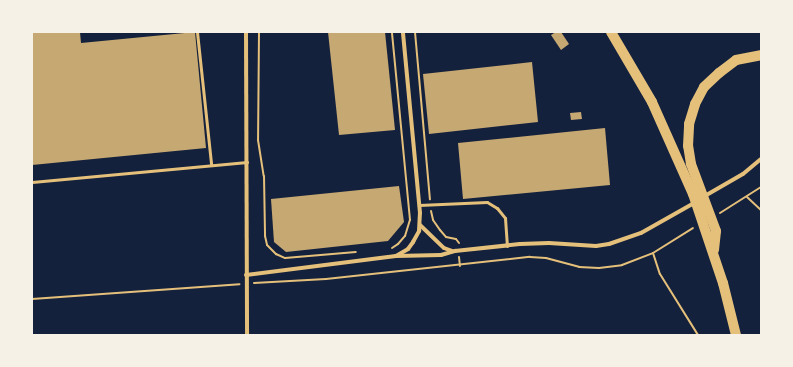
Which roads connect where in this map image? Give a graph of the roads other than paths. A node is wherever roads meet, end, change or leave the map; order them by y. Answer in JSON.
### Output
{"nodes":[{"id":1,"x":198,"y":32,"type":"edge"},
{"id":2,"x":246,"y":32,"type":"edge"},
{"id":3,"x":403,"y":32,"type":"edge"},
{"id":4,"x":611,"y":32,"type":"edge"},
{"id":5,"x":761,"y":55,"type":"edge"},
{"id":6,"x":761,"y":159,"type":"edge"},
{"id":7,"x":247,"y":162,"type":"junction"},
{"id":8,"x":211,"y":164,"type":"junction"},
{"id":9,"x":32,"y":182,"type":"edge"},
{"id":10,"x":419,"y":205,"type":"junction"},
{"id":11,"x":420,"y":225,"type":"junction"},
{"id":12,"x":507,"y":246,"type":"junction"},
{"id":13,"x":457,"y":251,"type":"junction"},
{"id":14,"x":396,"y":256,"type":"junction"},
{"id":15,"x":714,"y":256,"type":"junction"},
{"id":16,"x":246,"y":275,"type":"junction"},
{"id":17,"x":247,"y":335,"type":"edge"},
{"id":18,"x":736,"y":335,"type":"edge"}],
"edges":[{"from":1,"to":8,"type":"lane"},
{"from":2,"to":7,"type":"street"},
{"from":3,"to":10,"type":"street"},
{"from":4,"to":15,"type":"main road"},
{"from":5,"to":15,"type":"main road"},
{"from":6,"to":12,"type":"street"},
{"from":7,"to":8,"type":"lane"},
{"from":7,"to":16,"type":"street"},
{"from":8,"to":9,"type":"lane"},
{"from":10,"to":11,"type":"street"},
{"from":10,"to":12,"type":"lane"},
{"from":11,"to":13,"type":"street"},
{"from":11,"to":14,"type":"street"},
{"from":12,"to":13,"type":"street"},
{"from":13,"to":14,"type":"street"},
{"from":14,"to":16,"type":"street"},
{"from":15,"to":18,"type":"main road"},
{"from":16,"to":17,"type":"street"}]}
